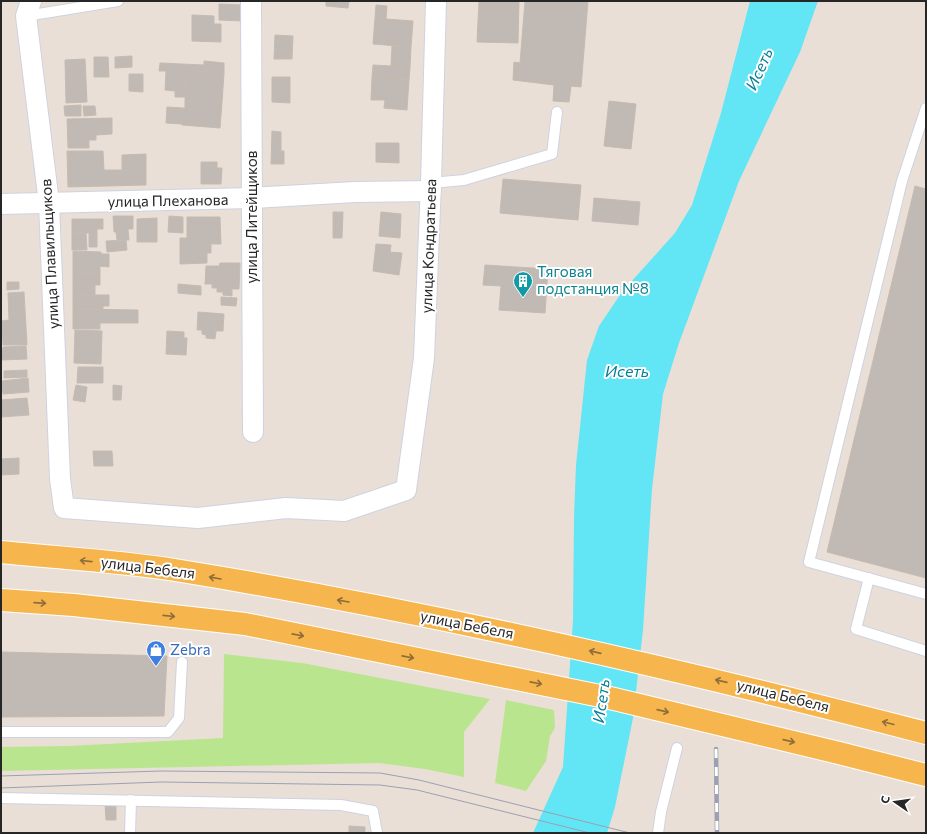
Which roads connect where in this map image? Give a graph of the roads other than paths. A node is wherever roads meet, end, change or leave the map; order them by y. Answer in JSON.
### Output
{"nodes":[{"id":1,"x":118,"y":1,"type":"edge"},
{"id":2,"x":251,"y":1,"type":"edge"},
{"id":3,"x":436,"y":1,"type":"edge"},
{"id":4,"x":28,"y":9,"type":"edge"},
{"id":5,"x":926,"y":108,"type":"edge"},
{"id":6,"x":557,"y":112,"type":"dead end"},
{"id":7,"x":431,"y":187,"type":"junction"},
{"id":8,"x":252,"y":198,"type":"junction"},
{"id":9,"x":49,"y":203,"type":"junction"},
{"id":10,"x":1,"y":204,"type":"edge"},
{"id":11,"x":254,"y":432,"type":"dead end"},
{"id":12,"x":64,"y":508,"type":"joint"},
{"id":13,"x":1,"y":552,"type":"edge"},
{"id":14,"x":869,"y":578,"type":"junction"},
{"id":15,"x":926,"y":594,"type":"edge"},
{"id":16,"x":1,"y":600,"type":"edge"},
{"id":17,"x":926,"y":651,"type":"edge"},
{"id":18,"x":182,"y":662,"type":"dead end"},
{"id":19,"x":1,"y":732,"type":"edge"},
{"id":20,"x":926,"y":733,"type":"edge"},
{"id":21,"x":677,"y":748,"type":"dead end"},
{"id":22,"x":926,"y":776,"type":"edge"},
{"id":23,"x":1,"y":798,"type":"edge"},
{"id":24,"x":131,"y":800,"type":"junction"},
{"id":25,"x":130,"y":833,"type":"edge"},
{"id":26,"x":377,"y":833,"type":"edge"},
{"id":27,"x":658,"y":833,"type":"edge"}],
"edges":[{"from":1,"to":4,"type":"lane"},
{"from":2,"to":8,"type":"street","name":"улица Литейщиков"},
{"from":3,"to":7,"type":"street","name":"улица Кондратьева"},
{"from":4,"to":9,"type":"street","name":"улица Плавильщиков"},
{"from":5,"to":14,"type":"lane"},
{"from":6,"to":7,"type":"lane"},
{"from":7,"to":8,"type":"street","name":"улица Плеханова"},
{"from":7,"to":12,"type":"street","name":"улица Кондратьева"},
{"from":8,"to":9,"type":"street","name":"улица Плеханова"},
{"from":8,"to":11,"type":"street","name":"улица Литейщиков"},
{"from":9,"to":10,"type":"street","name":"улица Плеханова"},
{"from":9,"to":12,"type":"street","name":"улица Плавильщиков"},
{"from":20,"to":13,"type":"main road","name":"улица Бебеля","one_way":true},
{"from":14,"to":15,"type":"lane"},
{"from":14,"to":17,"type":"lane"},
{"from":16,"to":22,"type":"main road","one_way":true},
{"from":18,"to":19,"type":"lane"},
{"from":21,"to":27,"type":"lane"},
{"from":23,"to":24,"type":"lane"},
{"from":24,"to":25,"type":"lane"},
{"from":24,"to":26,"type":"lane"}]}
